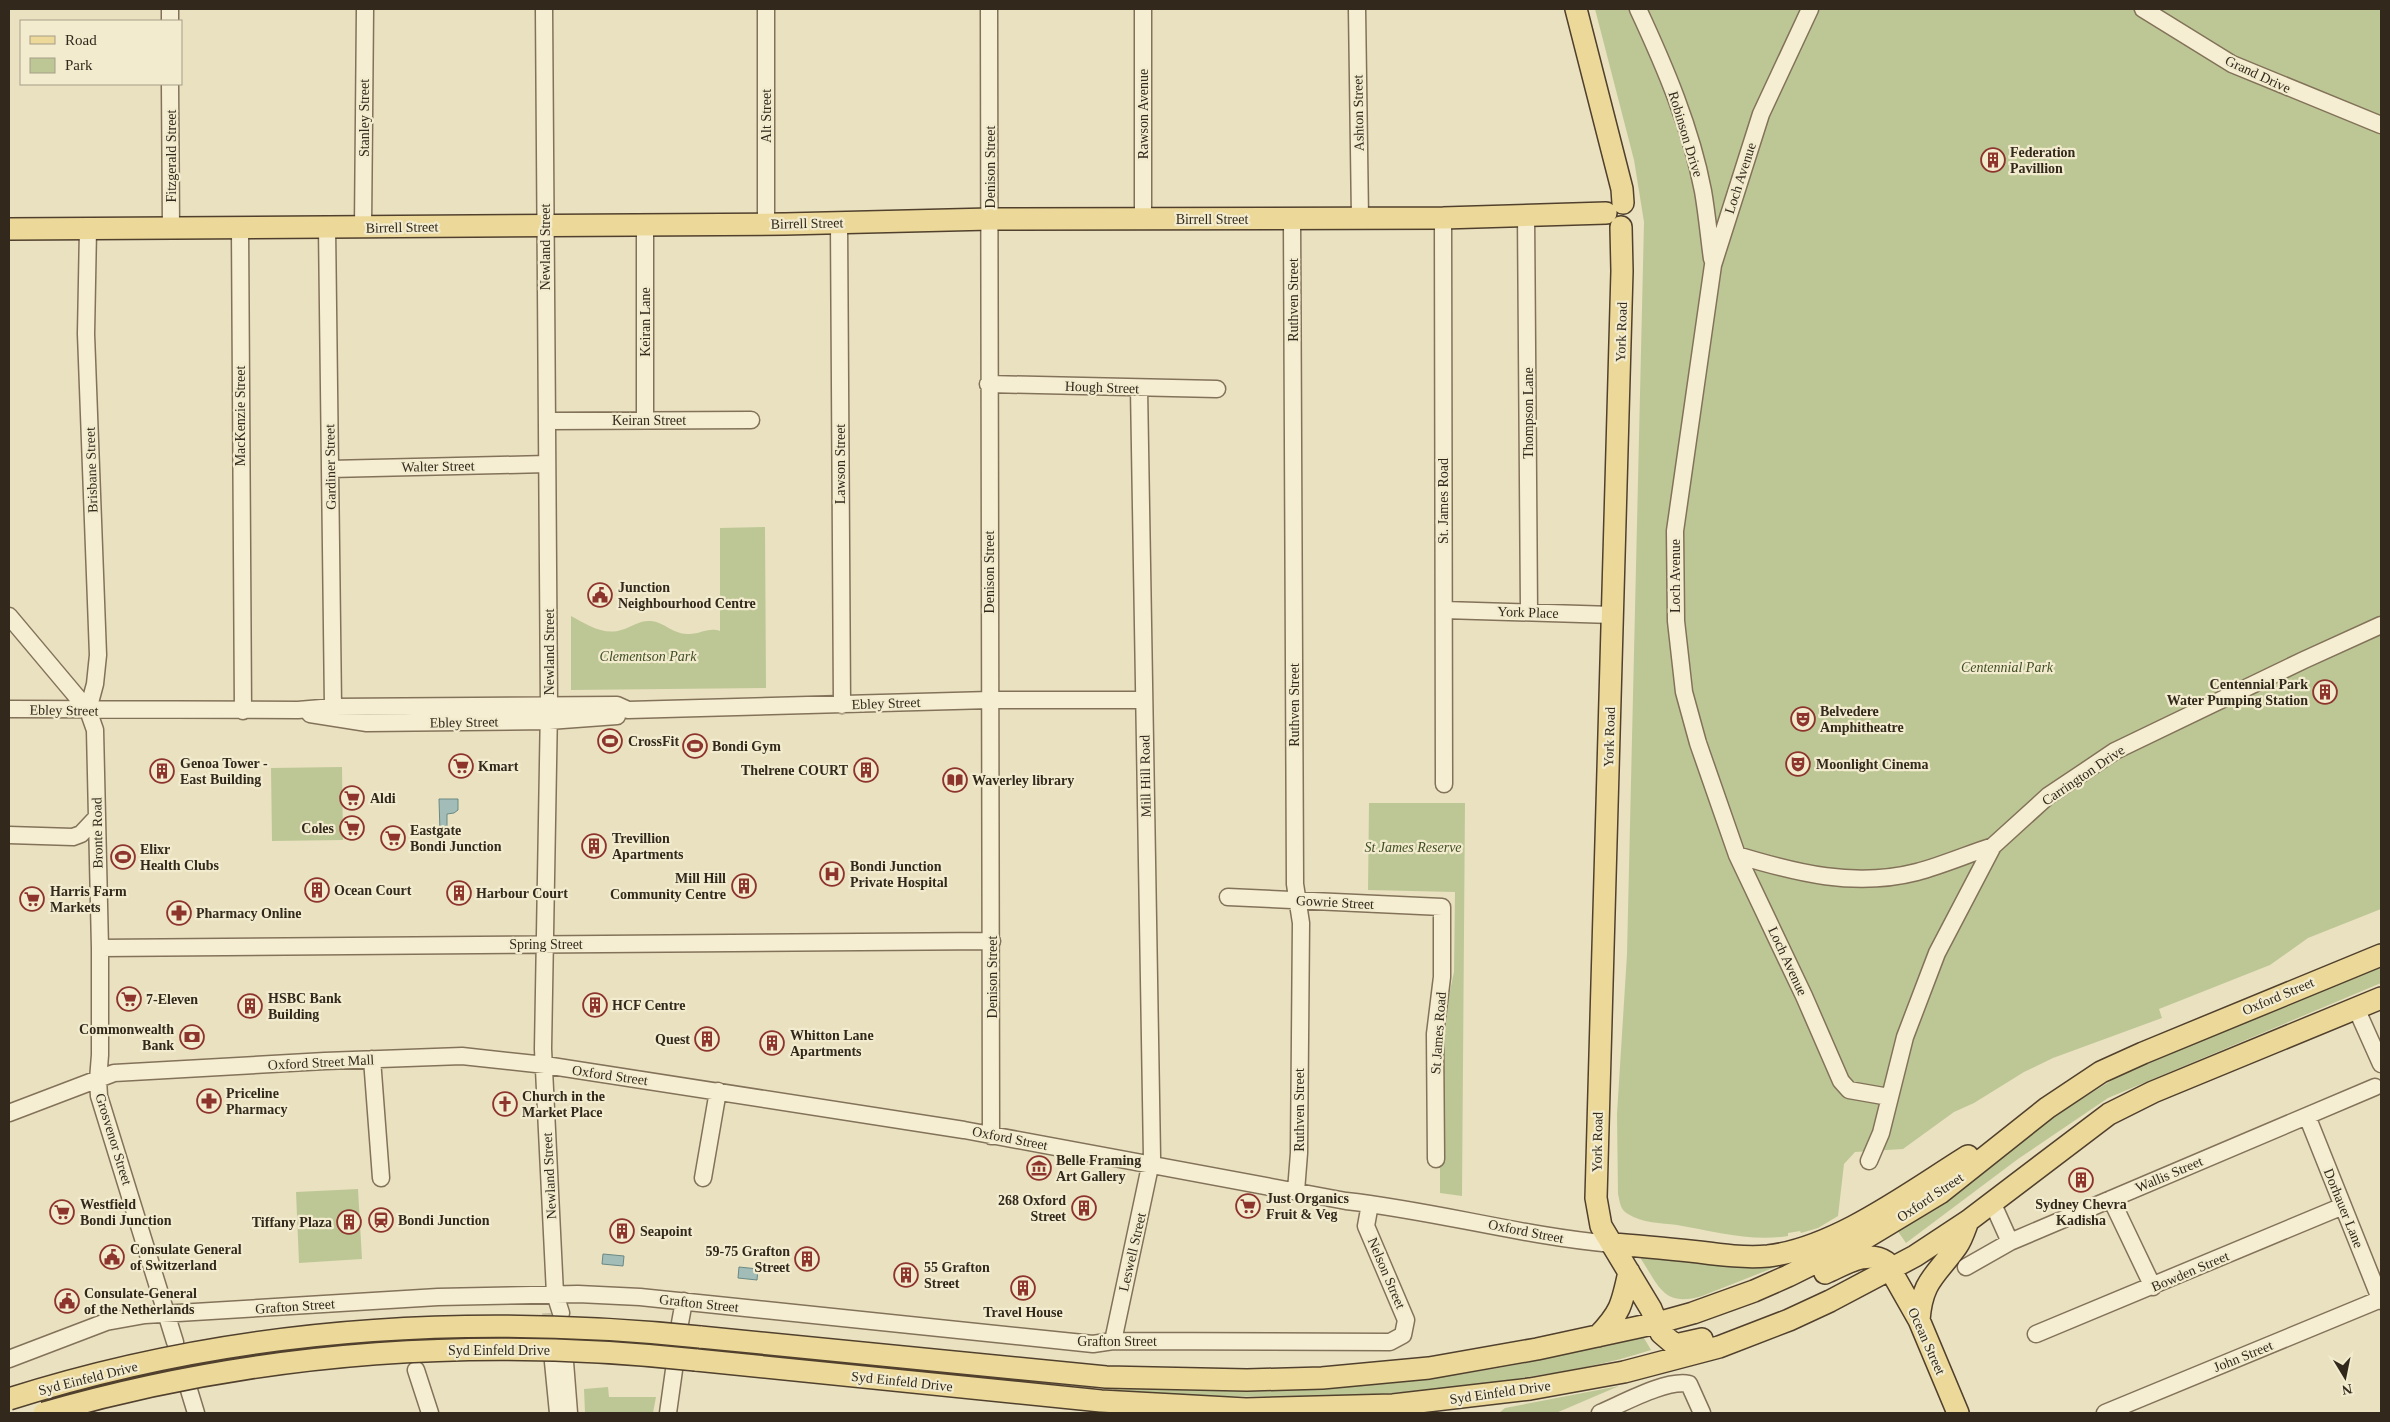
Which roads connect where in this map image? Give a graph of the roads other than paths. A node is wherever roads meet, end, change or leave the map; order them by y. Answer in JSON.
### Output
{"nodes":[{"id":1,"x":365,"y":9,"type":"edge"},
{"id":2,"x":544,"y":9,"type":"edge"},
{"id":3,"x":766,"y":9,"type":"edge"},
{"id":4,"x":989,"y":9,"type":"edge"},
{"id":5,"x":1143,"y":9,"type":"edge"},
{"id":6,"x":1357,"y":9,"type":"edge"},
{"id":7,"x":1576,"y":9,"type":"edge"},
{"id":8,"x":1638,"y":9,"type":"edge"},
{"id":9,"x":1810,"y":9,"type":"edge"},
{"id":10,"x":2143,"y":9,"type":"edge"},
{"id":11,"x":170,"y":85,"type":"edge"},
{"id":12,"x":2381,"y":125,"type":"edge"},
{"id":13,"x":1526,"y":214,"type":"junction"},
{"id":14,"x":1617,"y":214,"type":"junction"},
{"id":15,"x":1292,"y":218,"type":"junction"},
{"id":16,"x":1360,"y":218,"type":"junction"},
{"id":17,"x":1443,"y":218,"type":"junction"},
{"id":18,"x":1144,"y":219,"type":"junction"},
{"id":19,"x":990,"y":220,"type":"junction"},
{"id":20,"x":839,"y":223,"type":"junction"},
{"id":21,"x":766,"y":224,"type":"junction"},
{"id":22,"x":646,"y":225,"type":"junction"},
{"id":23,"x":545,"y":226,"type":"junction"},
{"id":24,"x":240,"y":227,"type":"junction"},
{"id":25,"x":327,"y":227,"type":"junction"},
{"id":26,"x":363,"y":227,"type":"junction"},
{"id":27,"x":172,"y":228,"type":"junction"},
{"id":28,"x":9,"y":229,"type":"edge"},
{"id":29,"x":88,"y":229,"type":"junction"},
{"id":30,"x":1713,"y":265,"type":"junction"},
{"id":31,"x":988,"y":384,"type":"junction"},
{"id":32,"x":1139,"y":388,"type":"junction"},
{"id":33,"x":1217,"y":389,"type":"dead end"},
{"id":34,"x":645,"y":419,"type":"junction"},
{"id":35,"x":751,"y":420,"type":"dead end"},
{"id":36,"x":547,"y":421,"type":"junction"},
{"id":37,"x":547,"y":464,"type":"junction"},
{"id":38,"x":330,"y":469,"type":"junction"},
{"id":39,"x":1444,"y":610,"type":"junction"},
{"id":40,"x":1529,"y":612,"type":"junction"},
{"id":41,"x":1613,"y":615,"type":"junction"},
{"id":42,"x":9,"y":616,"type":"edge"},
{"id":43,"x":2381,"y":625,"type":"edge"},
{"id":44,"x":990,"y":700,"type":"junction"},
{"id":45,"x":1144,"y":700,"type":"junction"},
{"id":46,"x":842,"y":705,"type":"junction"},
{"id":47,"x":333,"y":706,"type":"junction"},
{"id":48,"x":9,"y":709,"type":"edge"},
{"id":49,"x":88,"y":710,"type":"junction"},
{"id":50,"x":243,"y":710,"type":"junction"},
{"id":51,"x":298,"y":710,"type":"junction"},
{"id":52,"x":549,"y":714,"type":"junction"},
{"id":53,"x":1444,"y":784,"type":"dead end"},
{"id":54,"x":97,"y":817,"type":"junction"},
{"id":55,"x":9,"y":835,"type":"edge"},
{"id":56,"x":1993,"y":846,"type":"junction"},
{"id":57,"x":1737,"y":855,"type":"junction"},
{"id":58,"x":1228,"y":897,"type":"dead end"},
{"id":59,"x":1298,"y":900,"type":"junction"},
{"id":60,"x":1442,"y":907,"type":"joint"},
{"id":61,"x":992,"y":941,"type":"junction"},
{"id":62,"x":544,"y":944,"type":"junction"},
{"id":63,"x":100,"y":948,"type":"junction"},
{"id":64,"x":2381,"y":955,"type":"edge"},
{"id":65,"x":2381,"y":998,"type":"edge"},
{"id":66,"x":2356,"y":1008,"type":"junction"},
{"id":67,"x":372,"y":1059,"type":"junction"},
{"id":68,"x":2381,"y":1064,"type":"edge"},
{"id":69,"x":544,"y":1065,"type":"junction"},
{"id":70,"x":2381,"y":1069,"type":"edge"},
{"id":71,"x":98,"y":1080,"type":"junction"},
{"id":72,"x":718,"y":1091,"type":"junction"},
{"id":73,"x":2378,"y":1091,"type":"edge"},
{"id":74,"x":1889,"y":1097,"type":"junction"},
{"id":75,"x":2047,"y":1108,"type":"junction"},
{"id":76,"x":9,"y":1113,"type":"edge"},
{"id":77,"x":2307,"y":1116,"type":"junction"},
{"id":78,"x":992,"y":1136,"type":"junction"},
{"id":79,"x":1436,"y":1159,"type":"dead end"},
{"id":80,"x":1869,"y":1161,"type":"dead end"},
{"id":81,"x":1151,"y":1164,"type":"junction"},
{"id":82,"x":381,"y":1178,"type":"dead end"},
{"id":83,"x":703,"y":1178,"type":"dead end"},
{"id":84,"x":1296,"y":1191,"type":"junction"},
{"id":85,"x":2111,"y":1199,"type":"junction"},
{"id":86,"x":1992,"y":1202,"type":"junction"},
{"id":87,"x":1370,"y":1204,"type":"junction"},
{"id":88,"x":2343,"y":1206,"type":"junction"},
{"id":89,"x":1968,"y":1221,"type":"junction"},
{"id":90,"x":2010,"y":1242,"type":"junction"},
{"id":91,"x":1612,"y":1244,"type":"junction"},
{"id":92,"x":1966,"y":1267,"type":"dead end"},
{"id":93,"x":1892,"y":1270,"type":"junction"},
{"id":94,"x":1629,"y":1272,"type":"junction"},
{"id":95,"x":1788,"y":1276,"type":"junction"},
{"id":96,"x":2153,"y":1287,"type":"junction"},
{"id":97,"x":555,"y":1294,"type":"junction"},
{"id":98,"x":2381,"y":1300,"type":"edge"},
{"id":99,"x":684,"y":1301,"type":"junction"},
{"id":100,"x":166,"y":1313,"type":"junction"},
{"id":101,"x":555,"y":1313,"type":"tunnel mouth"},
{"id":102,"x":1919,"y":1320,"type":"junction"},
{"id":103,"x":680,"y":1323,"type":"dead end"},
{"id":104,"x":1657,"y":1323,"type":"junction"},
{"id":105,"x":1759,"y":1332,"type":"junction"},
{"id":106,"x":2036,"y":1334,"type":"dead end"},
{"id":107,"x":1598,"y":1336,"type":"junction"},
{"id":108,"x":1396,"y":1340,"type":"joint"},
{"id":109,"x":1113,"y":1341,"type":"junction"},
{"id":110,"x":175,"y":1342,"type":"dead end"},
{"id":111,"x":9,"y":1359,"type":"edge"},
{"id":112,"x":416,"y":1370,"type":"dead end"},
{"id":113,"x":674,"y":1370,"type":"dead end"},
{"id":114,"x":189,"y":1390,"type":"dead end"},
{"id":115,"x":9,"y":1399,"type":"edge"},
{"id":116,"x":44,"y":1413,"type":"edge"},
{"id":117,"x":196,"y":1413,"type":"edge"},
{"id":118,"x":430,"y":1413,"type":"edge"},
{"id":119,"x":558,"y":1413,"type":"edge"},
{"id":120,"x":569,"y":1413,"type":"edge"},
{"id":121,"x":668,"y":1413,"type":"edge"},
{"id":122,"x":1600,"y":1413,"type":"edge"},
{"id":123,"x":1702,"y":1413,"type":"edge"},
{"id":124,"x":1958,"y":1413,"type":"edge"},
{"id":125,"x":2106,"y":1413,"type":"edge"}],
"edges":[{"from":1,"to":26,"type":"street","name":"Stanley Street"},
{"from":2,"to":23,"type":"street","name":"Newland Street"},
{"from":3,"to":21,"type":"street","name":"Alt Street"},
{"from":4,"to":19,"type":"street","name":"Denison Street"},
{"from":5,"to":18,"type":"street","name":"Rawson Avenue"},
{"from":6,"to":16,"type":"street","name":"Ashton Street"},
{"from":7,"to":14,"type":"main road","name":"York Road"},
{"from":8,"to":30,"type":"street","name":"Robinson Drive"},
{"from":9,"to":30,"type":"street","name":"Loch Avenue"},
{"from":10,"to":12,"type":"street","name":"Grand Drive"},
{"from":11,"to":27,"type":"street","name":"Fitzgerald Street"},
{"from":13,"to":14,"type":"main road","name":"Birrell Street"},
{"from":13,"to":17,"type":"main road","name":"Birrell Street"},
{"from":13,"to":40,"type":"street","name":"Thompson Lane"},
{"from":14,"to":41,"type":"main road","name":"York Road"},
{"from":15,"to":16,"type":"main road","name":"Birrell Street"},
{"from":15,"to":18,"type":"main road","name":"Birrell Street"},
{"from":15,"to":59,"type":"street","name":"Ruthven Street"},
{"from":16,"to":17,"type":"main road","name":"Birrell Street"},
{"from":17,"to":39,"type":"street","name":"St. James Road"},
{"from":18,"to":19,"type":"main road","name":"Birrell Street"},
{"from":19,"to":20,"type":"main road","name":"Birrell Street"},
{"from":19,"to":31,"type":"street","name":"Denison Street"},
{"from":20,"to":21,"type":"main road","name":"Birrell Street"},
{"from":20,"to":46,"type":"street","name":"Lawson Street"},
{"from":21,"to":22,"type":"main road","name":"Birrell Street"},
{"from":22,"to":23,"type":"main road","name":"Birrell Street"},
{"from":22,"to":34,"type":"street","name":"Keiran Lane"},
{"from":23,"to":26,"type":"main road","name":"Birrell Street"},
{"from":23,"to":36,"type":"street","name":"Newland Street"},
{"from":24,"to":25,"type":"main road","name":"Birrell Street"},
{"from":24,"to":27,"type":"main road","name":"Birrell Street"},
{"from":24,"to":50,"type":"street","name":"MacKenzie Street"},
{"from":25,"to":26,"type":"main road","name":"Birrell Street"},
{"from":25,"to":38,"type":"street","name":"Gardiner Street"},
{"from":27,"to":29,"type":"main road","name":"Birrell Street"},
{"from":28,"to":29,"type":"main road","name":"Birrell Street"},
{"from":29,"to":49,"type":"street","name":"Brisbane Street"},
{"from":30,"to":57,"type":"street","name":"Loch Avenue"},
{"from":31,"to":32,"type":"street","name":"Hough Street"},
{"from":31,"to":44,"type":"street","name":"Denison Street"},
{"from":32,"to":33,"type":"street","name":"Hough Street"},
{"from":32,"to":45,"type":"street","name":"Mill Hill Road"},
{"from":34,"to":35,"type":"street","name":"Keiran Street"},
{"from":34,"to":36,"type":"street","name":"Keiran Street"},
{"from":36,"to":37,"type":"street","name":"Newland Street"},
{"from":37,"to":38,"type":"street","name":"Walter Street"},
{"from":37,"to":52,"type":"street","name":"Newland Street"},
{"from":38,"to":47,"type":"street","name":"Gardiner Street"},
{"from":39,"to":40,"type":"street","name":"York Place"},
{"from":39,"to":53,"type":"street","name":"St. James Road"},
{"from":40,"to":41,"type":"street","name":"York Place"},
{"from":41,"to":91,"type":"main road","name":"York Road"},
{"from":42,"to":49,"type":"street","name":"Bronte Road"},
{"from":43,"to":56,"type":"street","name":"Carrington Drive"},
{"from":44,"to":45,"type":"street","name":"Ebley Street"},
{"from":44,"to":46,"type":"street","name":"Ebley Street"},
{"from":44,"to":61,"type":"street","name":"Denison Street"},
{"from":45,"to":81,"type":"street","name":"Mill Hill Road"},
{"from":46,"to":52,"type":"street","name":"Ebley Street"},
{"from":47,"to":51,"type":"street","name":"Ebley Street"},
{"from":47,"to":52,"type":"street","name":"Ebley Street"},
{"from":48,"to":49,"type":"street","name":"Ebley Street"},
{"from":49,"to":50,"type":"street","name":"Ebley Street"},
{"from":49,"to":54,"type":"street","name":"Bronte Road"},
{"from":50,"to":51,"type":"street","name":"Ebley Street"},
{"from":51,"to":52,"type":"street","name":"Ebley Street"},
{"from":52,"to":62,"type":"street","name":"Newland Street"},
{"from":54,"to":55,"type":"street"},
{"from":54,"to":63,"type":"street","name":"Bronte Road"},
{"from":56,"to":57,"type":"street"},
{"from":56,"to":74,"type":"street","name":"Carrington Drive"},
{"from":57,"to":74,"type":"street","name":"Loch Avenue"},
{"from":58,"to":59,"type":"street","name":"Gowrie Street"},
{"from":59,"to":60,"type":"street","name":"Gowrie Street"},
{"from":59,"to":84,"type":"street","name":"Ruthven Street"},
{"from":60,"to":79,"type":"street","name":"St James Road"},
{"from":61,"to":62,"type":"street","name":"Spring Street"},
{"from":61,"to":78,"type":"street","name":"Denison Street"},
{"from":62,"to":63,"type":"street","name":"Spring Street"},
{"from":62,"to":69,"type":"street","name":"Newland Street"},
{"from":63,"to":71,"type":"street","name":"Bronte Road"},
{"from":64,"to":75,"type":"main road","name":"Oxford Street"},
{"from":65,"to":66,"type":"main road"},
{"from":66,"to":68,"type":"street"},
{"from":66,"to":86,"type":"main road"},
{"from":67,"to":69,"type":"street","name":"Oxford Street Mall"},
{"from":67,"to":71,"type":"street","name":"Oxford Street Mall"},
{"from":67,"to":82,"type":"street"},
{"from":69,"to":72,"type":"street","name":"Oxford Street"},
{"from":69,"to":97,"type":"street","name":"Newland Street"},
{"from":70,"to":73,"type":"street"},
{"from":71,"to":76,"type":"street"},
{"from":71,"to":100,"type":"street","name":"Grosvenor Street"},
{"from":72,"to":78,"type":"street","name":"Oxford Street"},
{"from":72,"to":83,"type":"street"},
{"from":73,"to":77,"type":"street","name":"Wallis Street"},
{"from":74,"to":80,"type":"street","name":"Carrington Drive"},
{"from":75,"to":91,"type":"main road"},
{"from":75,"to":95,"type":"main road","name":"Oxford Street"},
{"from":77,"to":85,"type":"street","name":"Wallis Street"},
{"from":77,"to":88,"type":"street","name":"Dorhauer Lane"},
{"from":78,"to":81,"type":"street","name":"Oxford Street"},
{"from":81,"to":84,"type":"street","name":"Oxford Street"},
{"from":81,"to":109,"type":"street","name":"Leswell Street"},
{"from":84,"to":87,"type":"street","name":"Oxford Street"},
{"from":85,"to":90,"type":"street","name":"Wallis Street"},
{"from":85,"to":96,"type":"street"},
{"from":86,"to":89,"type":"main road"},
{"from":86,"to":90,"type":"street"},
{"from":87,"to":91,"type":"street","name":"Oxford Street"},
{"from":87,"to":108,"type":"street","name":"Nelson Street"},
{"from":88,"to":96,"type":"street","name":"Bowden Street"},
{"from":88,"to":98,"type":"street","name":"Dorhauer Lane"},
{"from":89,"to":93,"type":"main road"},
{"from":89,"to":102,"type":"main road"},
{"from":90,"to":92,"type":"street","name":"Wallis Street"},
{"from":91,"to":94,"type":"main road"},
{"from":93,"to":95,"type":"main road"},
{"from":93,"to":102,"type":"main road","name":"Ocean Street"},
{"from":93,"to":105,"type":"main road"},
{"from":94,"to":104,"type":"main road"},
{"from":94,"to":107,"type":"main road"},
{"from":95,"to":104,"type":"main road","name":"Oxford Street"},
{"from":96,"to":106,"type":"street","name":"Bowden Street"},
{"from":97,"to":99,"type":"street","name":"Grafton Street"},
{"from":97,"to":100,"type":"street","name":"Grafton Street"},
{"from":97,"to":101,"type":"street","name":"Newland Street"},
{"from":98,"to":125,"type":"street","name":"John Street"},
{"from":99,"to":103,"type":"street"},
{"from":99,"to":109,"type":"street","name":"Grafton Street"},
{"from":100,"to":110,"type":"street","name":"Grosvenor Street"},
{"from":100,"to":111,"type":"street","name":"Grafton Street"},
{"from":102,"to":124,"type":"main road","name":"Ocean Street"},
{"from":104,"to":105,"type":"main road"},
{"from":104,"to":107,"type":"main road","name":"Syd Einfeld Drive"},
{"from":105,"to":116,"type":"main road","name":"Syd Einfeld Drive","bridge":true},
{"from":107,"to":115,"type":"main road","name":"Syd Einfeld Drive","bridge":true},
{"from":108,"to":109,"type":"street","name":"Grafton Street"},
{"from":112,"to":118,"type":"street"},
{"from":113,"to":121,"type":"street"},
{"from":114,"to":117,"type":"street"},
{"from":119,"to":120,"type":"street"},
{"from":122,"to":123,"type":"street"}]}
